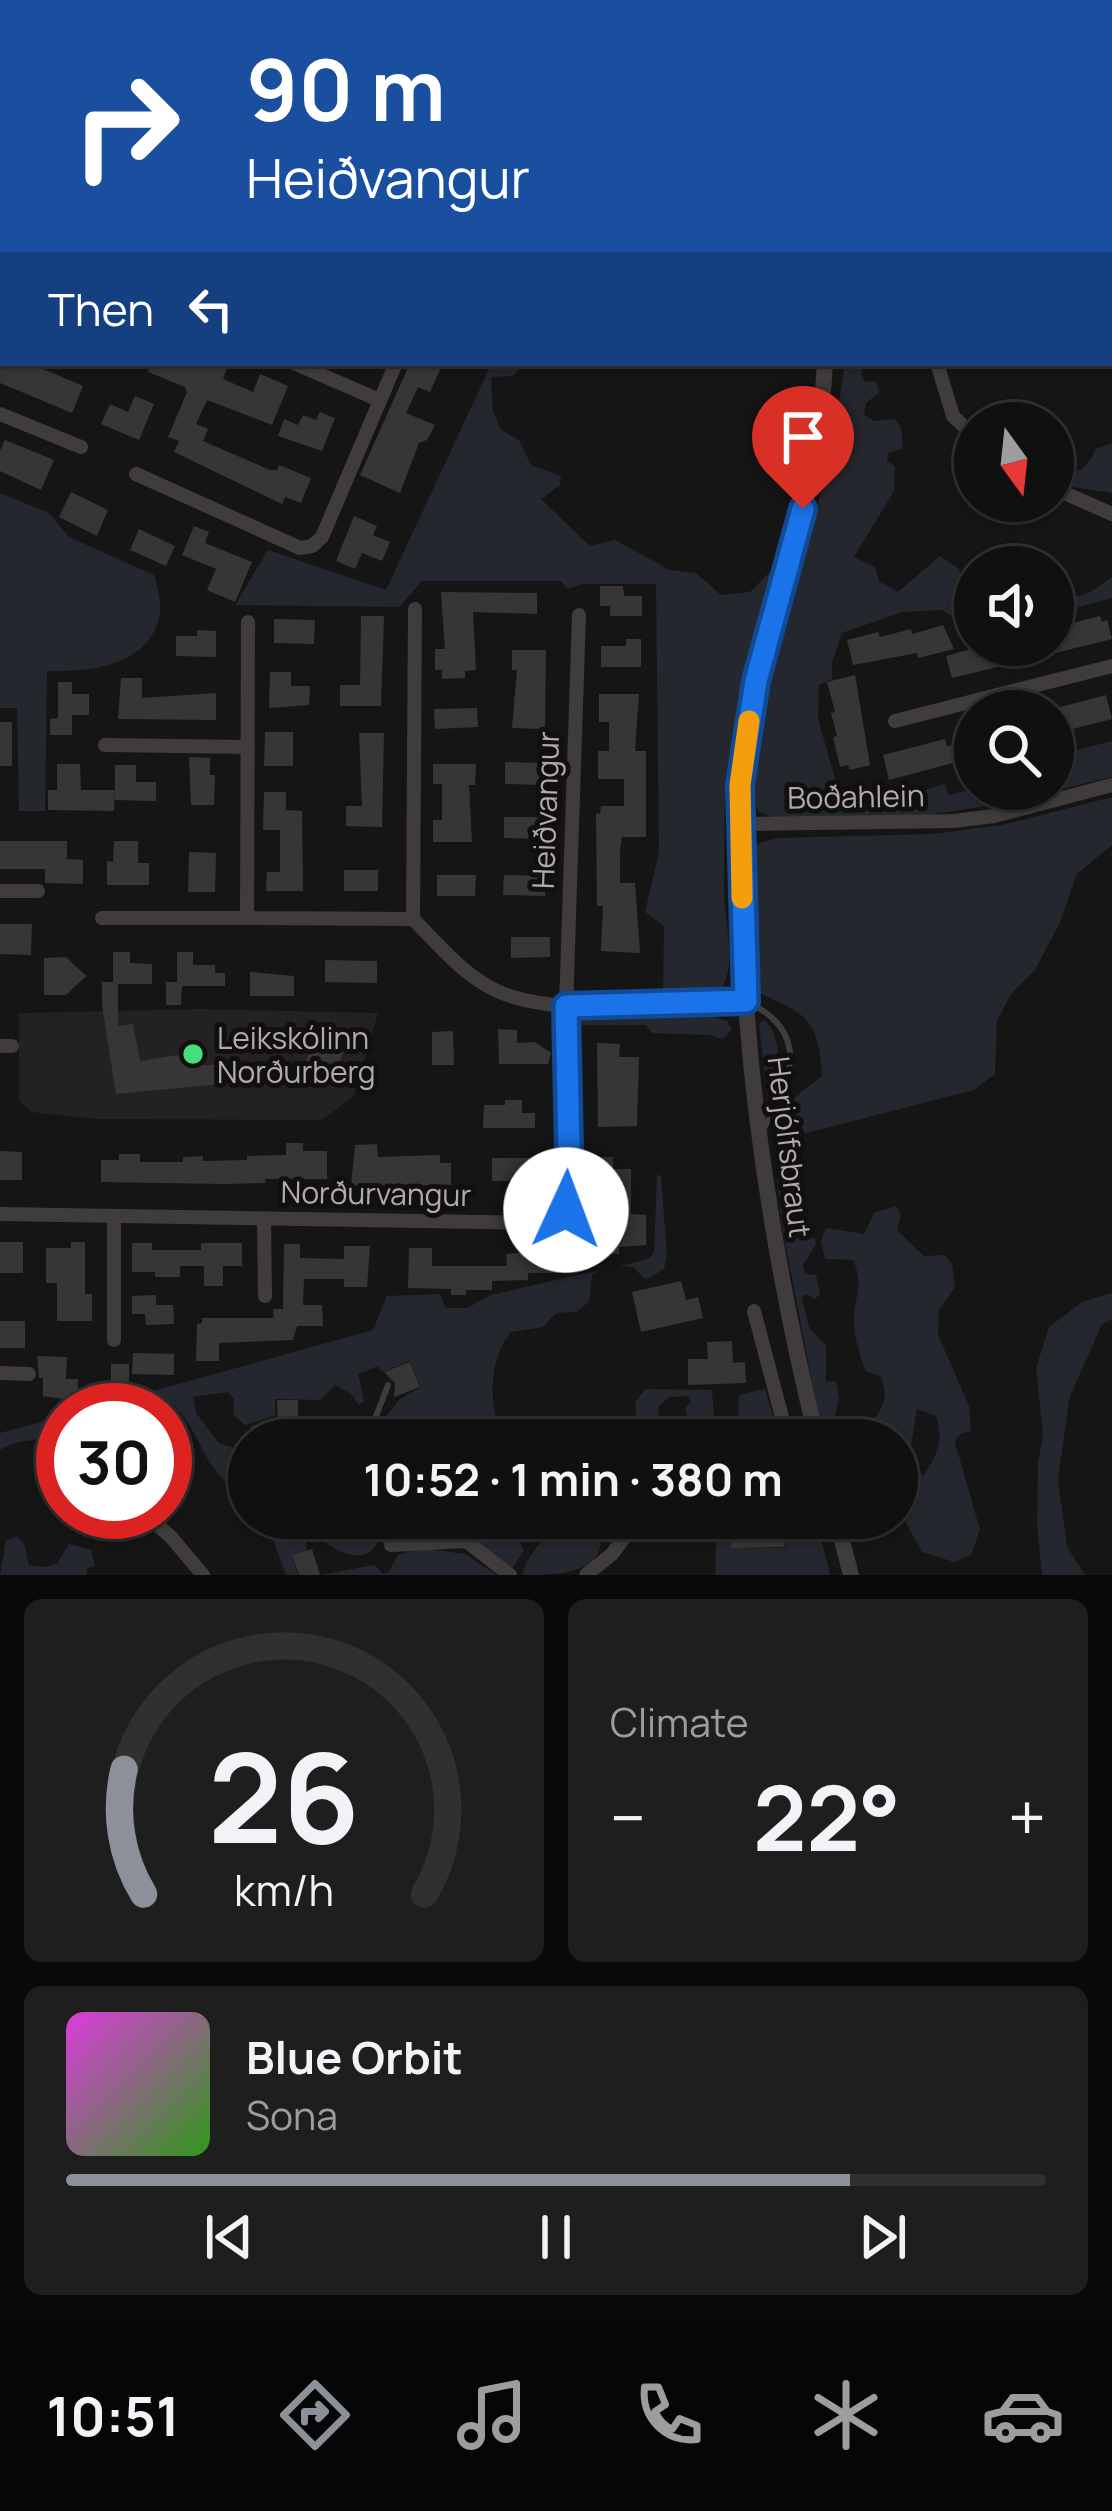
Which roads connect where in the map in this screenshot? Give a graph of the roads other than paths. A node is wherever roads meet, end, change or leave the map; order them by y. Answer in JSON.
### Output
{"nodes":[{"id":1,"x":301,"y":366,"type":"edge"},
{"id":2,"x":395,"y":366,"type":"edge"},
{"id":3,"x":825,"y":366,"type":"edge"},
{"id":4,"x":938,"y":366,"type":"edge"},
{"id":5,"x":379,"y":400,"type":"junction"},
{"id":6,"x":0,"y":414,"type":"edge"},
{"id":7,"x":954,"y":417,"type":"edge"},
{"id":8,"x":81,"y":447,"type":"dead end"},
{"id":9,"x":136,"y":474,"type":"dead end"},
{"id":10,"x":1074,"y":497,"type":"edge"},
{"id":11,"x":1112,"y":514,"type":"edge"},
{"id":12,"x":415,"y":609,"type":"dead end"},
{"id":13,"x":579,"y":615,"type":"dead end"},
{"id":14,"x":248,"y":622,"type":"dead end"},
{"id":15,"x":1112,"y":666,"type":"edge"},
{"id":16,"x":895,"y":721,"type":"dead end"},
{"id":17,"x":105,"y":745,"type":"dead end"},
{"id":18,"x":248,"y":747,"type":"junction"},
{"id":19,"x":1112,"y":784,"type":"edge"},
{"id":20,"x":741,"y":824,"type":"junction"},
{"id":21,"x":0,"y":891,"type":"edge"},
{"id":22,"x":38,"y":891,"type":"dead end"},
{"id":23,"x":102,"y":918,"type":"dead end"},
{"id":24,"x":248,"y":918,"type":"junction"},
{"id":25,"x":412,"y":920,"type":"junction"},
{"id":26,"x":746,"y":1001,"type":"junction"},
{"id":27,"x":566,"y":1006,"type":"junction"},
{"id":28,"x":760,"y":1136,"type":"junction"},
{"id":29,"x":0,"y":1214,"type":"edge"},
{"id":30,"x":114,"y":1217,"type":"junction"},
{"id":31,"x":265,"y":1219,"type":"junction"},
{"id":32,"x":265,"y":1296,"type":"dead end"},
{"id":33,"x":754,"y":1312,"type":"dead end"},
{"id":34,"x":113,"y":1340,"type":"dead end"},
{"id":35,"x":0,"y":1373,"type":"edge"},
{"id":36,"x":29,"y":1374,"type":"dead end"},
{"id":37,"x":388,"y":1384,"type":"dead end"},
{"id":38,"x":375,"y":1419,"type":"edge"},
{"id":39,"x":782,"y":1419,"type":"edge"},
{"id":40,"x":812,"y":1419,"type":"edge"},
{"id":41,"x":174,"y":1539,"type":"edge"},
{"id":42,"x":385,"y":1539,"type":"edge"},
{"id":43,"x":623,"y":1539,"type":"edge"},
{"id":44,"x":842,"y":1539,"type":"edge"},
{"id":45,"x":391,"y":1545,"type":"joint"},
{"id":46,"x":203,"y":1575,"type":"edge"},
{"id":47,"x":510,"y":1575,"type":"edge"},
{"id":48,"x":586,"y":1575,"type":"edge"},
{"id":49,"x":851,"y":1575,"type":"edge"}],
"edges":[{"from":1,"to":5,"type":"street"},
{"from":2,"to":5,"type":"street"},
{"from":3,"to":20,"type":"street","name":"Herjólfsbraut"},
{"from":4,"to":7,"type":"street"},
{"from":5,"to":9,"type":"street"},
{"from":6,"to":8,"type":"street"},
{"from":10,"to":11,"type":"street"},
{"from":12,"to":25,"type":"street"},
{"from":13,"to":27,"type":"street","name":"Heiðvangur"},
{"from":14,"to":18,"type":"street"},
{"from":15,"to":16,"type":"street"},
{"from":17,"to":18,"type":"street"},
{"from":18,"to":24,"type":"street"},
{"from":19,"to":20,"type":"street","name":"Boðahlein"},
{"from":20,"to":26,"type":"street","name":"Herjólfsbraut"},
{"from":21,"to":22,"type":"street"},
{"from":23,"to":24,"type":"street"},
{"from":24,"to":25,"type":"street"},
{"from":25,"to":27,"type":"street"},
{"from":26,"to":27,"type":"street"},
{"from":26,"to":28,"type":"street","name":"Herjólfsbraut"},
{"from":26,"to":28,"type":"lane"},
{"from":27,"to":31,"type":"street","name":"Norðurvangur"},
{"from":28,"to":40,"type":"street","name":"Herjólfsbraut"},
{"from":29,"to":30,"type":"street","name":"Norðurvangur"},
{"from":30,"to":31,"type":"street","name":"Norðurvangur"},
{"from":30,"to":34,"type":"street"},
{"from":31,"to":32,"type":"street","name":"Norðurvangur"},
{"from":33,"to":39,"type":"street"},
{"from":35,"to":36,"type":"street"},
{"from":37,"to":38,"type":"lane"},
{"from":41,"to":46,"type":"street"},
{"from":42,"to":45,"type":"lane"},
{"from":43,"to":48,"type":"street"},
{"from":44,"to":49,"type":"street"},
{"from":45,"to":47,"type":"street"}]}
